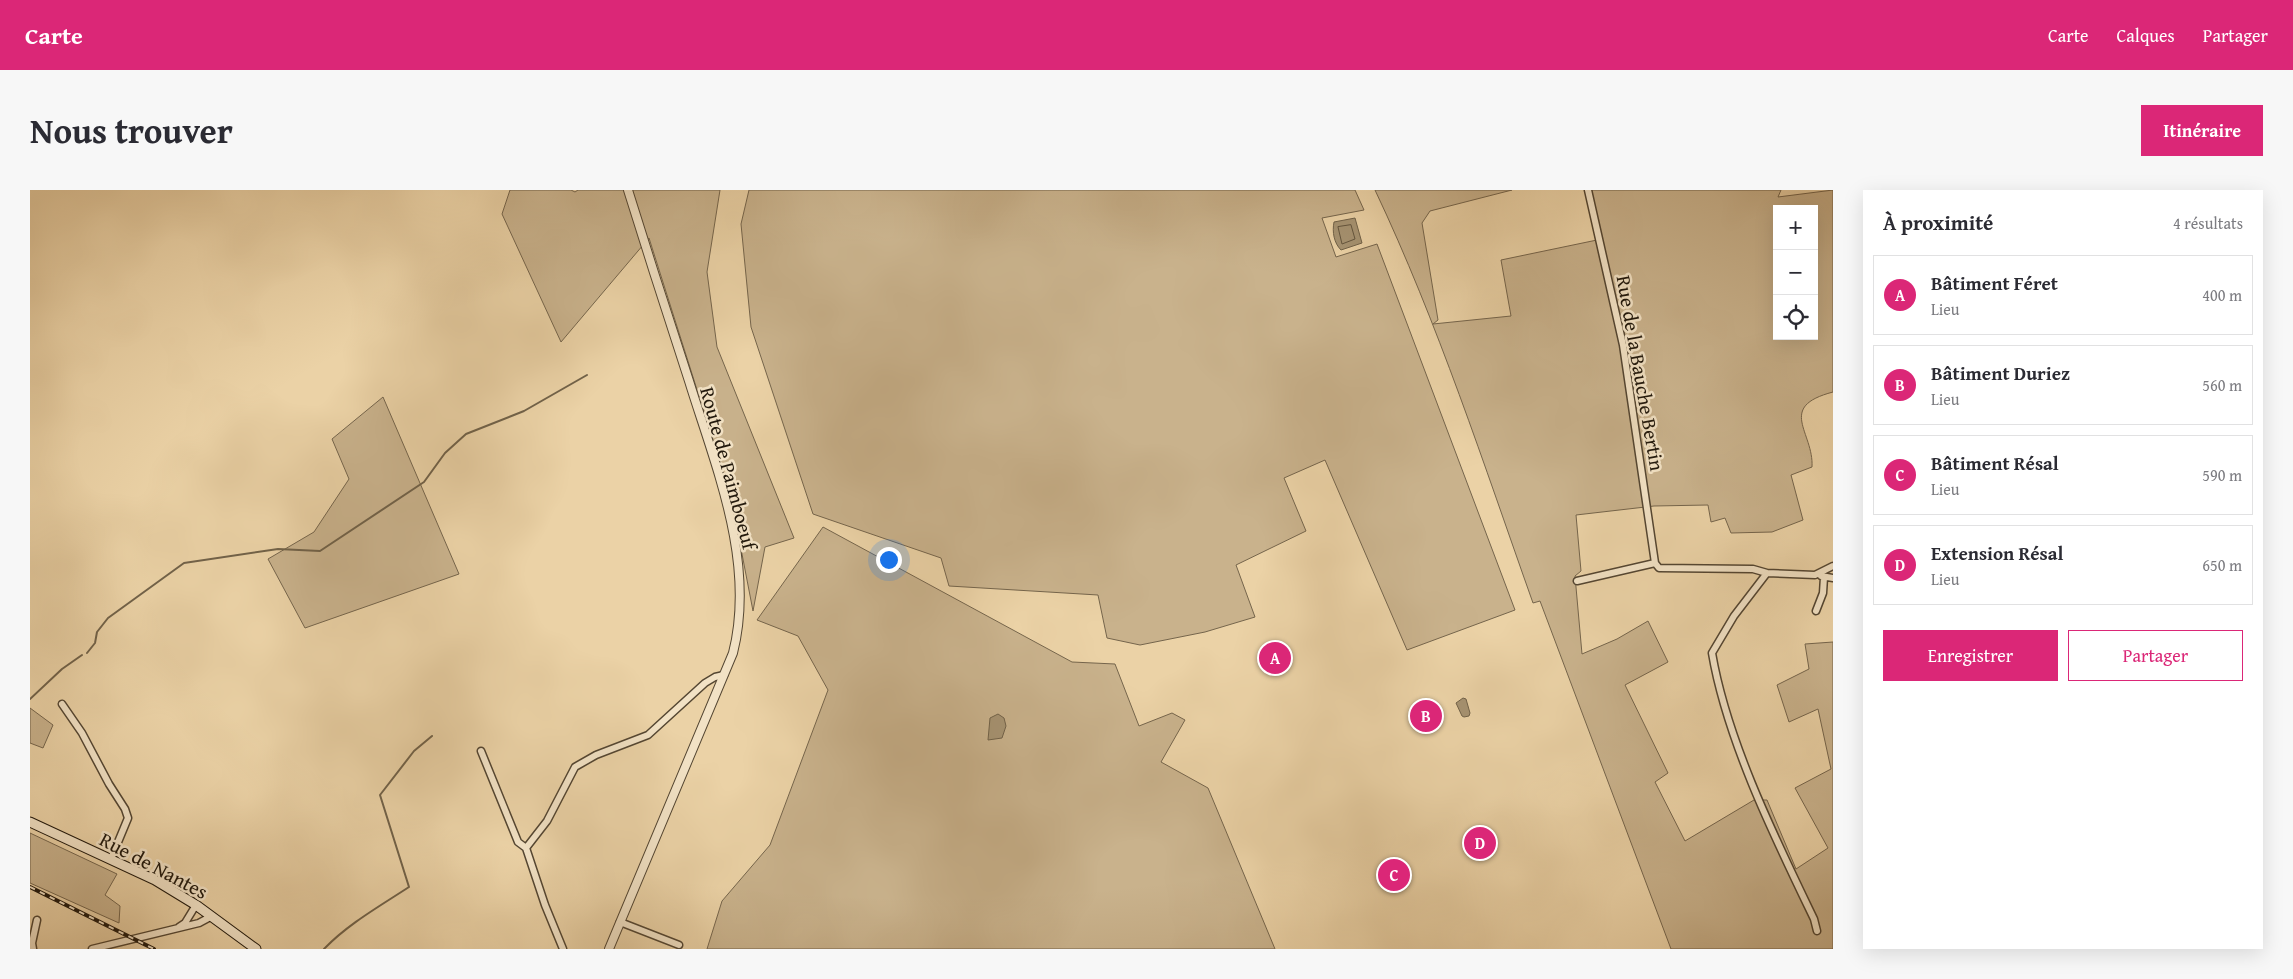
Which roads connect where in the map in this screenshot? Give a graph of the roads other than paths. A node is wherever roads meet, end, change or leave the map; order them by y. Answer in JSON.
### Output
{"nodes":[{"id":1,"x":628,"y":190,"type":"edge"},
{"id":2,"x":1588,"y":190,"type":"edge"},
{"id":3,"x":1655,"y":563,"type":"junction"},
{"id":4,"x":1833,"y":566,"type":"edge"},
{"id":5,"x":1768,"y":573,"type":"junction"},
{"id":6,"x":1815,"y":576,"type":"junction"},
{"id":7,"x":1824,"y":577,"type":"junction"},
{"id":8,"x":1833,"y":578,"type":"edge"},
{"id":9,"x":1577,"y":581,"type":"dead end"},
{"id":10,"x":1816,"y":611,"type":"dead end"},
{"id":11,"x":724,"y":675,"type":"junction"},
{"id":12,"x":62,"y":704,"type":"dead end"},
{"id":13,"x":481,"y":751,"type":"dead end"},
{"id":14,"x":30,"y":822,"type":"edge"},
{"id":15,"x":526,"y":848,"type":"junction"},
{"id":16,"x":111,"y":859,"type":"junction"},
{"id":17,"x":196,"y":905,"type":"junction"},
{"id":18,"x":212,"y":916,"type":"junction"},
{"id":19,"x":37,"y":920,"type":"dead end"},
{"id":20,"x":620,"y":922,"type":"junction"},
{"id":21,"x":178,"y":928,"type":"junction"},
{"id":22,"x":1817,"y":931,"type":"dead end"},
{"id":23,"x":679,"y":945,"type":"dead end"},
{"id":24,"x":33,"y":949,"type":"edge"},
{"id":25,"x":92,"y":949,"type":"edge"},
{"id":26,"x":256,"y":949,"type":"edge"},
{"id":27,"x":563,"y":949,"type":"edge"},
{"id":28,"x":608,"y":949,"type":"edge"}],
"edges":[{"from":1,"to":11,"type":"street","name":"Route de Paimboeuf"},
{"from":2,"to":3,"type":"street","name":"Rue de la Bauche Bertin"},
{"from":3,"to":5,"type":"street"},
{"from":3,"to":9,"type":"street"},
{"from":4,"to":6,"type":"street"},
{"from":5,"to":6,"type":"street"},
{"from":5,"to":22,"type":"street"},
{"from":6,"to":7,"type":"street"},
{"from":7,"to":8,"type":"street"},
{"from":7,"to":10,"type":"street"},
{"from":11,"to":15,"type":"street"},
{"from":11,"to":20,"type":"street","name":"Route de Paimboeuf"},
{"from":12,"to":16,"type":"street"},
{"from":13,"to":15,"type":"street"},
{"from":14,"to":16,"type":"main road","name":"Rue de Nantes"},
{"from":15,"to":27,"type":"street"},
{"from":16,"to":17,"type":"main road","name":"Rue de Nantes"},
{"from":17,"to":18,"type":"main road","name":"Rue de Nantes"},
{"from":17,"to":21,"type":"street"},
{"from":18,"to":21,"type":"street"},
{"from":18,"to":26,"type":"main road","name":"Rue de Nantes"},
{"from":19,"to":24,"type":"street"},
{"from":20,"to":23,"type":"street"},
{"from":20,"to":28,"type":"street","name":"Route de Paimboeuf"},
{"from":21,"to":25,"type":"street"}]}
